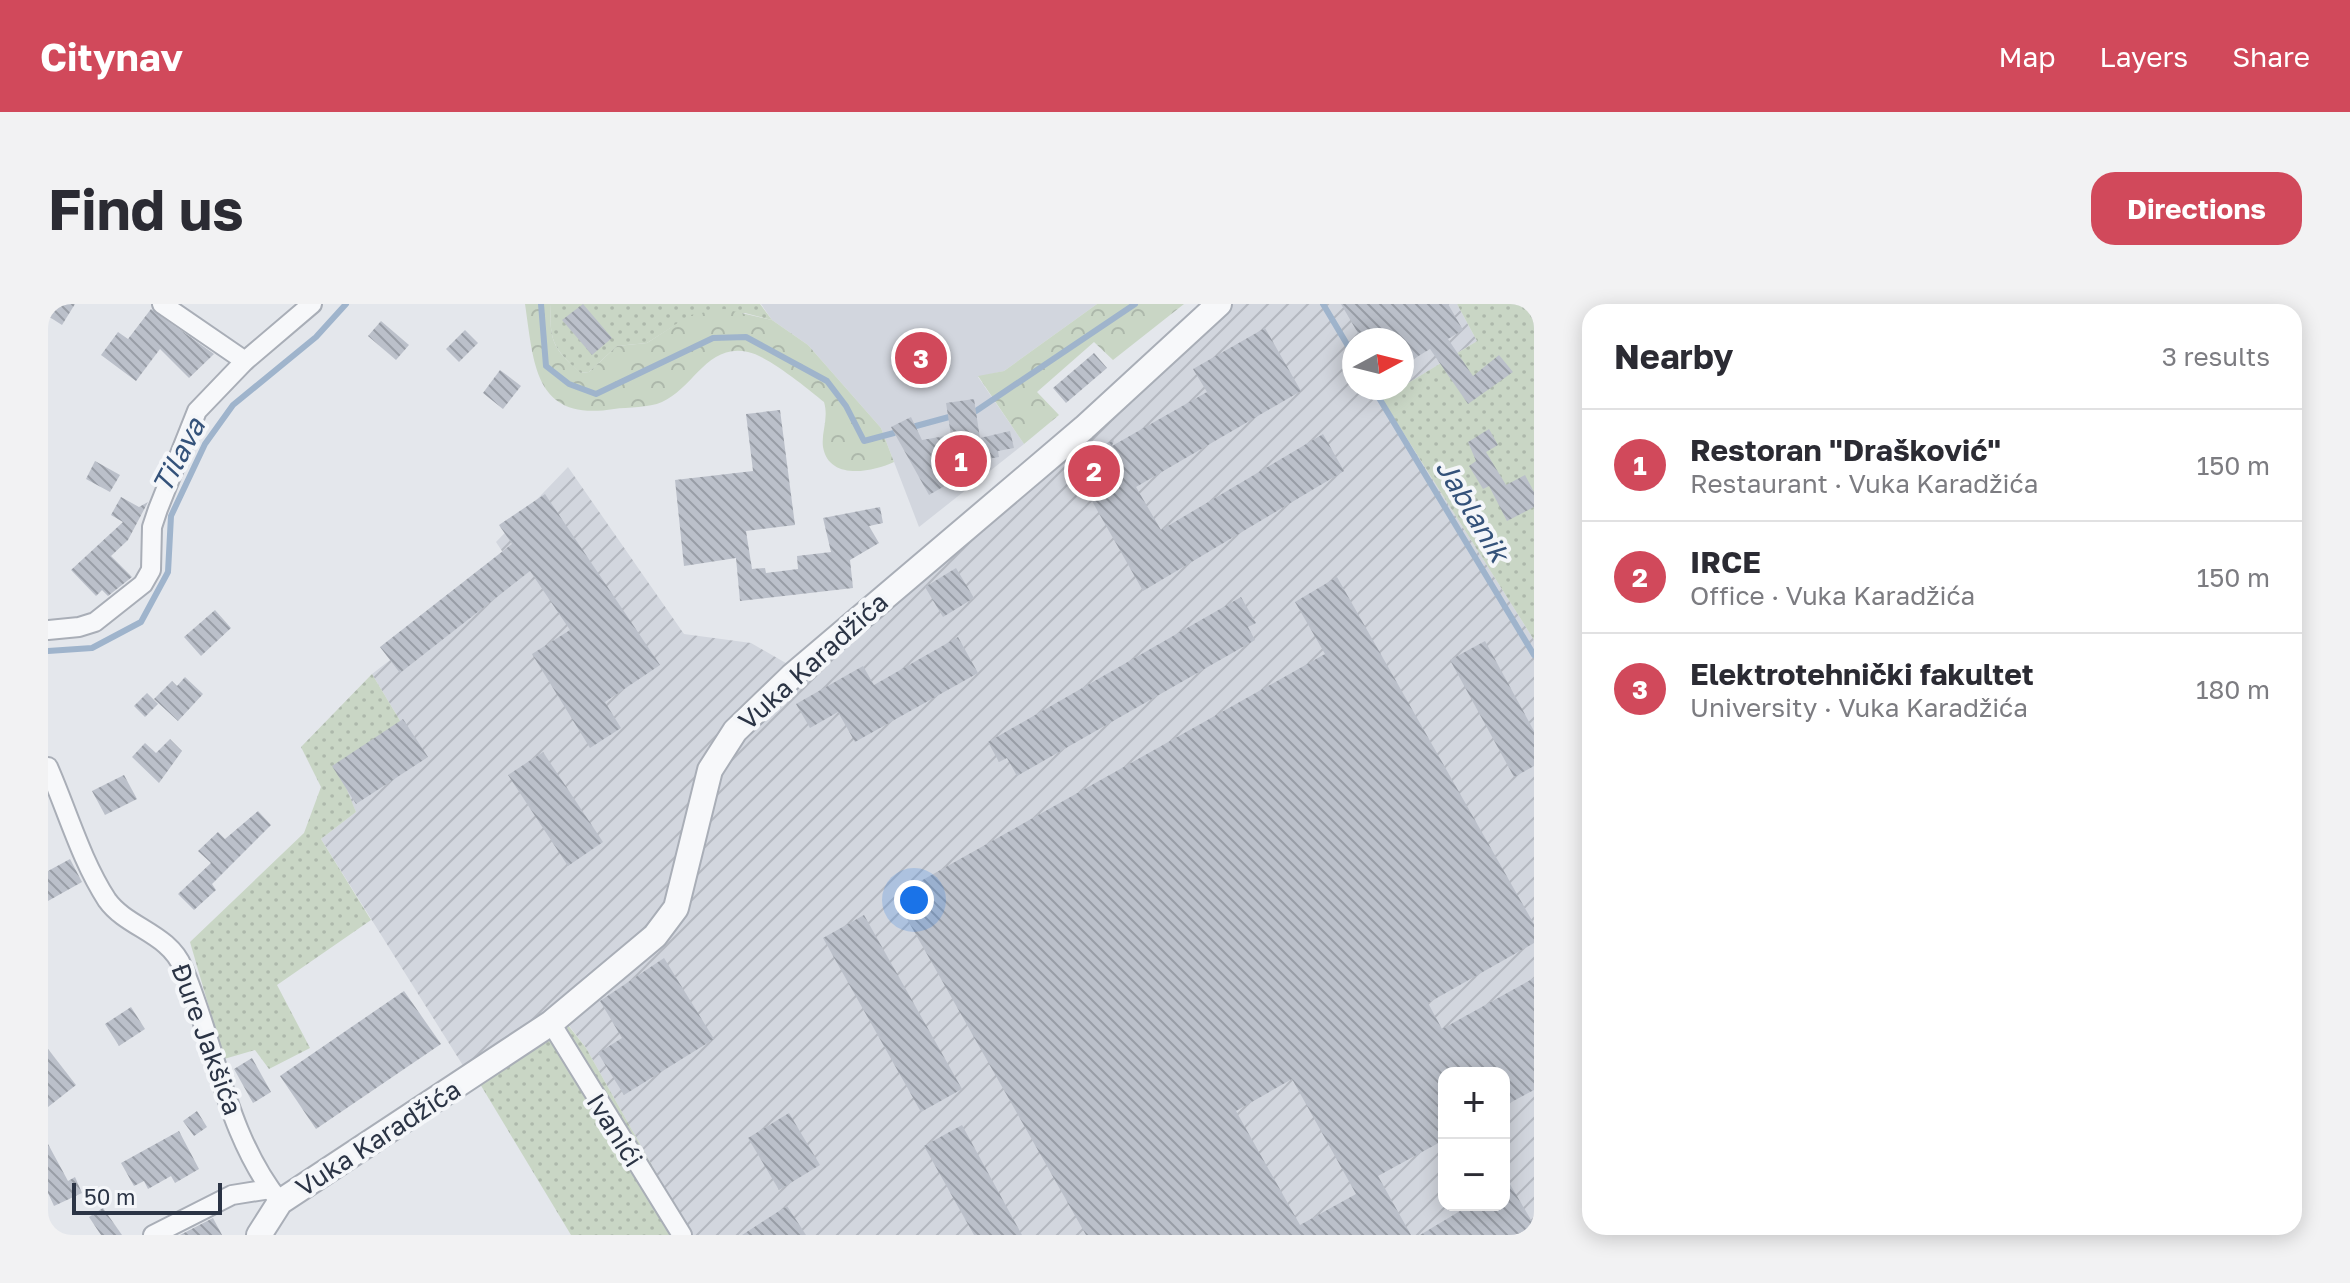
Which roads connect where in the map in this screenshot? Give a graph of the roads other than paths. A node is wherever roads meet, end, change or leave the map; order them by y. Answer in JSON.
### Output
{"nodes":[{"id":1,"x":162,"y":304,"type":"edge"},
{"id":2,"x":312,"y":304,"type":"edge"},
{"id":3,"x":1219,"y":304,"type":"edge"},
{"id":4,"x":245,"y":361,"type":"junction"},
{"id":5,"x":48,"y":630,"type":"edge"},
{"id":6,"x":48,"y":767,"type":"edge"},
{"id":7,"x":551,"y":1023,"type":"junction"},
{"id":8,"x":275,"y":1196,"type":"junction"},
{"id":9,"x":153,"y":1235,"type":"edge"},
{"id":10,"x":259,"y":1235,"type":"edge"},
{"id":11,"x":682,"y":1235,"type":"edge"}],
"edges":[{"from":1,"to":4,"type":"street"},
{"from":2,"to":4,"type":"street"},
{"from":3,"to":7,"type":"street","name":"Vuka Karadžića"},
{"from":4,"to":5,"type":"street"},
{"from":6,"to":8,"type":"street","name":"Đure Jakšića"},
{"from":7,"to":8,"type":"street","name":"Vuka Karadžića"},
{"from":7,"to":11,"type":"street","name":"Ivanići"},
{"from":8,"to":9,"type":"street","name":"Vuka Karadžića"},
{"from":8,"to":10,"type":"street","name":"Vuka Karadžića"}]}
